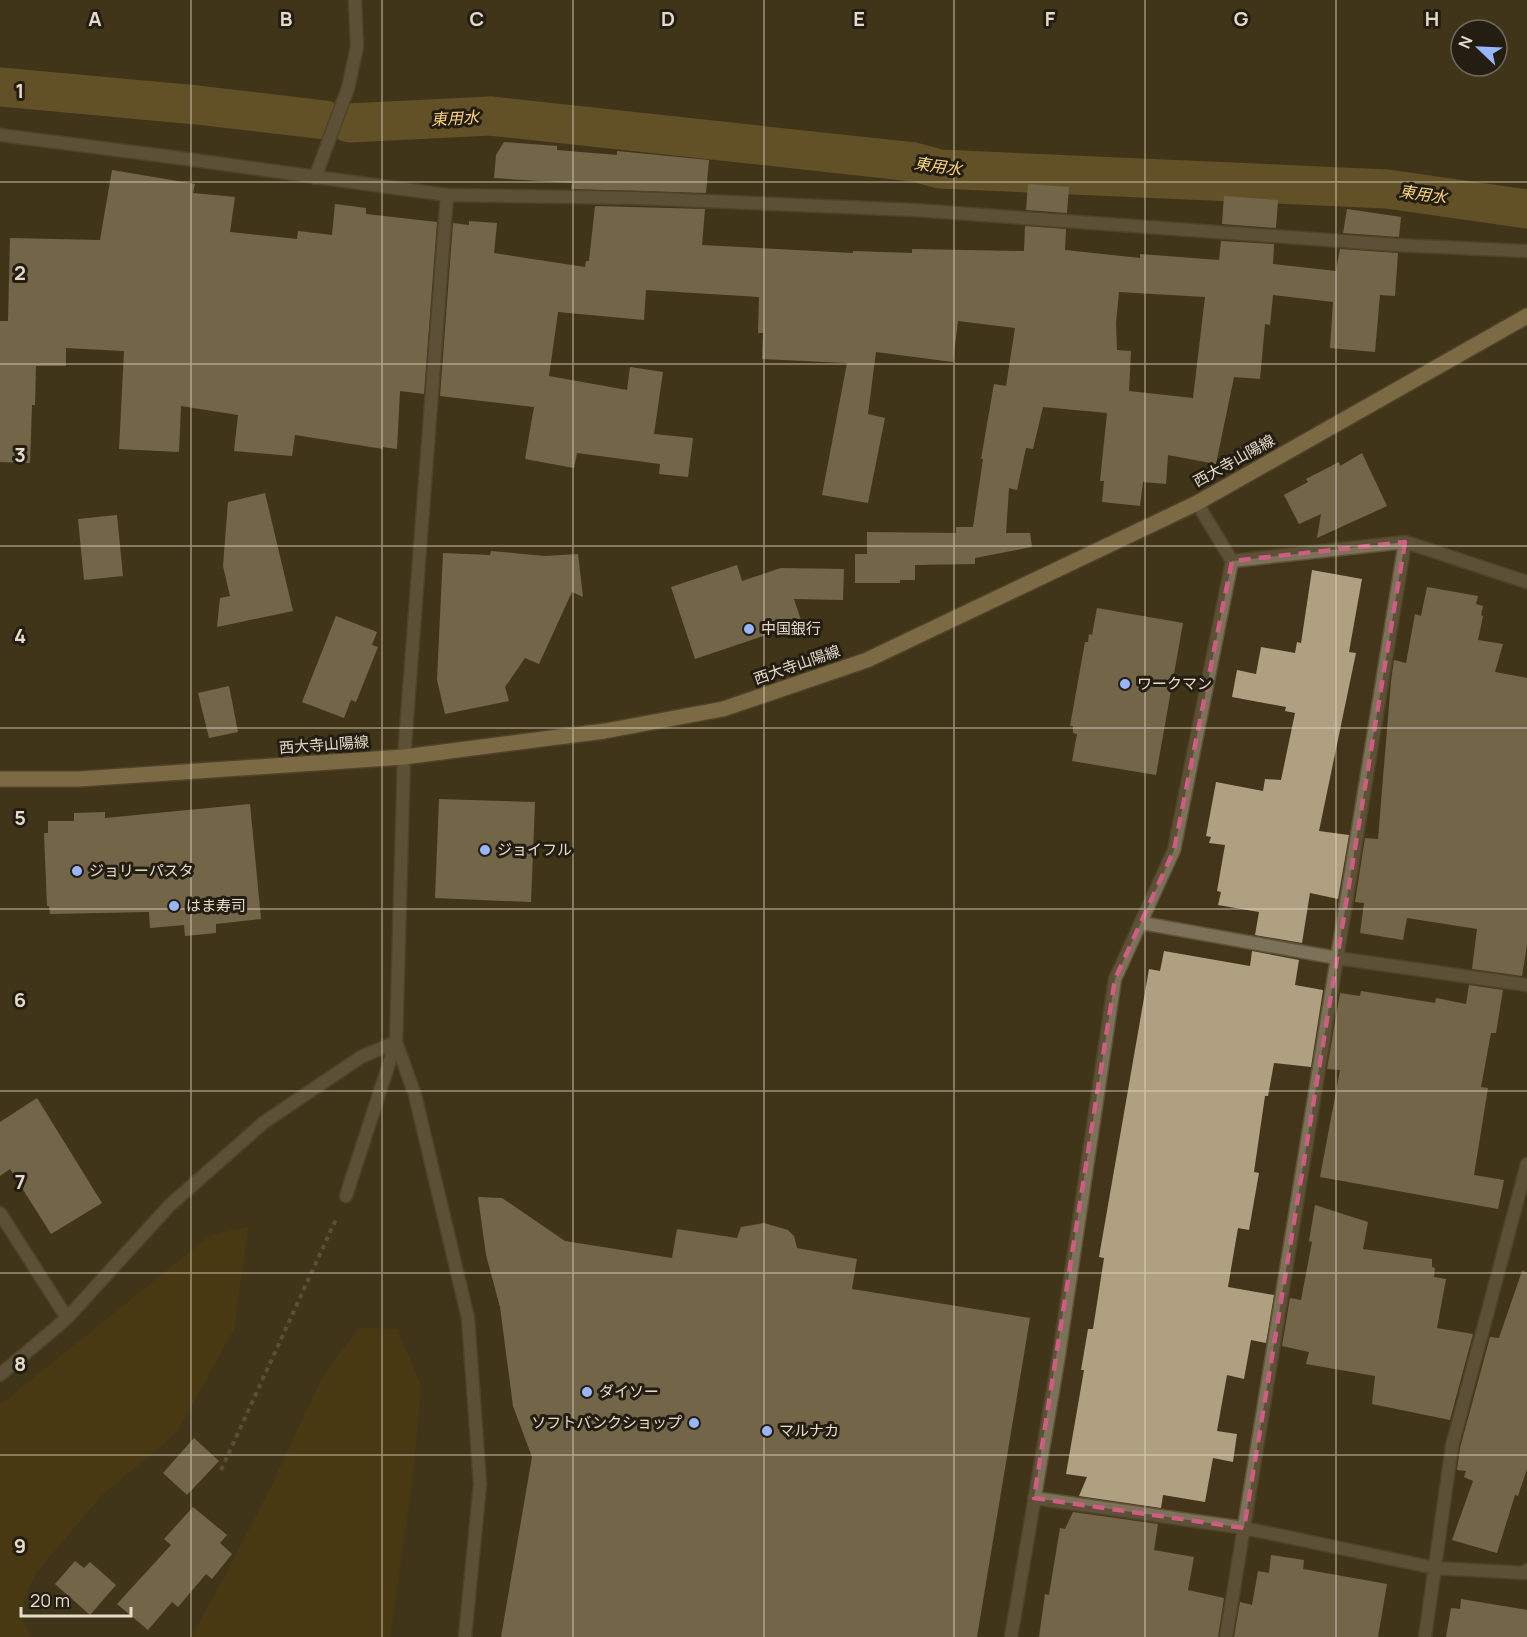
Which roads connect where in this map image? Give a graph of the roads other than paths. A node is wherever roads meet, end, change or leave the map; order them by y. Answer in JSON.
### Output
{"nodes":[{"id":1,"x":355,"y":0,"type":"edge"},
{"id":2,"x":0,"y":135,"type":"edge"},
{"id":3,"x":315,"y":178,"type":"junction"},
{"id":4,"x":447,"y":195,"type":"junction"},
{"id":5,"x":1527,"y":251,"type":"edge"},
{"id":6,"x":1527,"y":316,"type":"edge"},
{"id":7,"x":1197,"y":503,"type":"junction"},
{"id":8,"x":1406,"y":543,"type":"junction"},
{"id":9,"x":1232,"y":561,"type":"junction"},
{"id":10,"x":1527,"y":582,"type":"edge"},
{"id":11,"x":404,"y":757,"type":"junction"},
{"id":12,"x":0,"y":779,"type":"edge"},
{"id":13,"x":1142,"y":923,"type":"junction"},
{"id":14,"x":1337,"y":958,"type":"junction"},
{"id":15,"x":1527,"y":985,"type":"edge"},
{"id":16,"x":396,"y":1042,"type":"junction"},
{"id":17,"x":1527,"y":1164,"type":"edge"},
{"id":18,"x":346,"y":1196,"type":"road end"},
{"id":19,"x":0,"y":1213,"type":"edge"},
{"id":20,"x":67,"y":1318,"type":"junction"},
{"id":21,"x":0,"y":1375,"type":"edge"},
{"id":22,"x":1034,"y":1498,"type":"junction"},
{"id":23,"x":1244,"y":1528,"type":"junction"},
{"id":24,"x":1435,"y":1568,"type":"junction"},
{"id":25,"x":1527,"y":1570,"type":"edge"},
{"id":26,"x":465,"y":1637,"type":"edge"},
{"id":27,"x":1011,"y":1637,"type":"edge"},
{"id":28,"x":1226,"y":1637,"type":"edge"},
{"id":29,"x":1425,"y":1637,"type":"edge"}],
"edges":[{"from":1,"to":3,"type":"street"},
{"from":2,"to":3,"type":"street"},
{"from":3,"to":4,"type":"street"},
{"from":4,"to":5,"type":"street"},
{"from":4,"to":11,"type":"street"},
{"from":6,"to":7,"type":"main road","name":"西大寺山陽線"},
{"from":7,"to":9,"type":"street"},
{"from":7,"to":11,"type":"main road","name":"西大寺山陽線"},
{"from":8,"to":9,"type":"street"},
{"from":8,"to":10,"type":"street"},
{"from":8,"to":14,"type":"street"},
{"from":9,"to":13,"type":"street"},
{"from":11,"to":12,"type":"main road","name":"西大寺山陽線"},
{"from":11,"to":16,"type":"street"},
{"from":13,"to":14,"type":"street"},
{"from":13,"to":22,"type":"street"},
{"from":14,"to":15,"type":"street"},
{"from":14,"to":23,"type":"street"},
{"from":16,"to":18,"type":"street"},
{"from":16,"to":20,"type":"street"},
{"from":16,"to":26,"type":"street"},
{"from":17,"to":24,"type":"street"},
{"from":19,"to":20,"type":"street"},
{"from":20,"to":21,"type":"street"},
{"from":22,"to":23,"type":"street"},
{"from":22,"to":27,"type":"street"},
{"from":23,"to":24,"type":"street"},
{"from":23,"to":28,"type":"street"},
{"from":24,"to":25,"type":"street"},
{"from":24,"to":29,"type":"street"}]}
